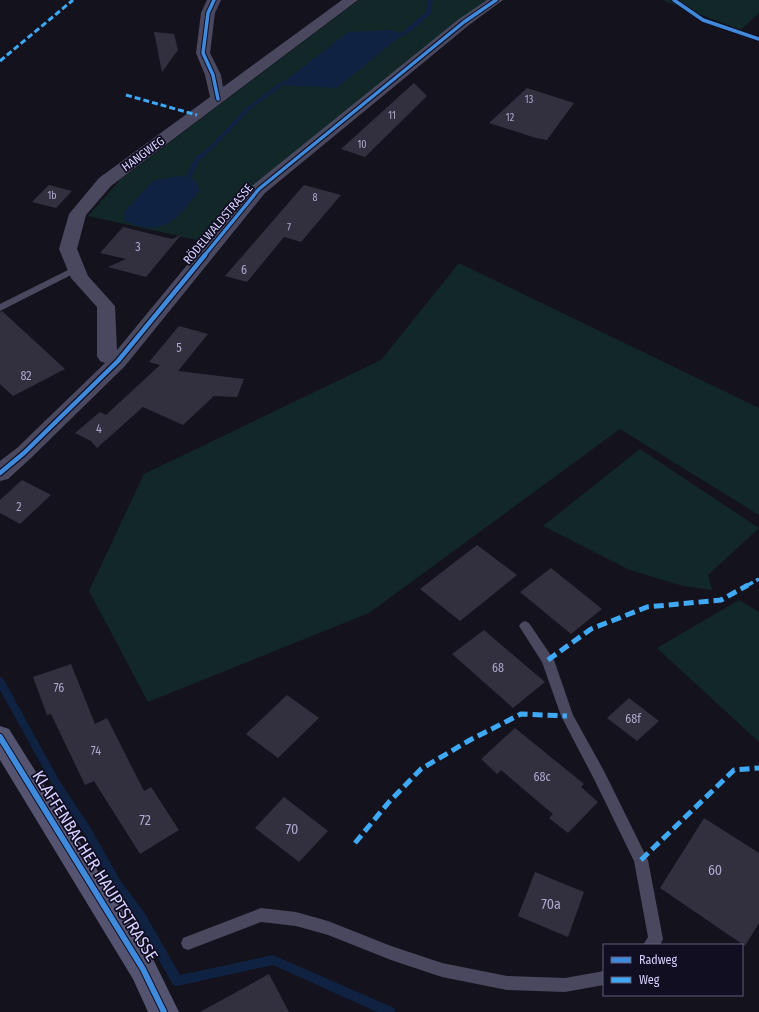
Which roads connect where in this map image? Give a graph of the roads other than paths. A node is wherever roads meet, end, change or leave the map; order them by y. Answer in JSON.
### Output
{"nodes":[{"id":1,"x":214,"y":0,"type":"edge"},
{"id":2,"x":351,"y":0,"type":"edge"},
{"id":3,"x":496,"y":0,"type":"edge"},
{"id":4,"x":218,"y":99,"type":"junction"},
{"id":5,"x":76,"y":269,"type":"junction"},
{"id":6,"x":0,"y":308,"type":"edge"},
{"id":7,"x":118,"y":361,"type":"junction"},
{"id":8,"x":0,"y":473,"type":"edge"},
{"id":9,"x":525,"y":626,"type":"dead end"},
{"id":10,"x":4,"y":753,"type":"edge"},
{"id":11,"x":188,"y":943,"type":"dead end"},
{"id":12,"x":651,"y":944,"type":"edge"},
{"id":13,"x":603,"y":978,"type":"edge"},
{"id":14,"x":164,"y":1012,"type":"edge"}],
"edges":[{"from":1,"to":4,"type":"street"},
{"from":2,"to":4,"type":"street","name":"HANGWEG"},
{"from":3,"to":7,"type":"street","name":"RÖDELWALDSTRASSE"},
{"from":4,"to":5,"type":"street","name":"HANGWEG"},
{"from":5,"to":6,"type":"lane"},
{"from":5,"to":7,"type":"street","name":"HANGWEG"},
{"from":7,"to":8,"type":"street","name":"RÖDELWALDSTRASSE"},
{"from":9,"to":12,"type":"lane"},
{"from":10,"to":14,"type":"street","name":"KLAFFENBACHER HAUPTSTRASSE"},
{"from":11,"to":13,"type":"lane"}]}
